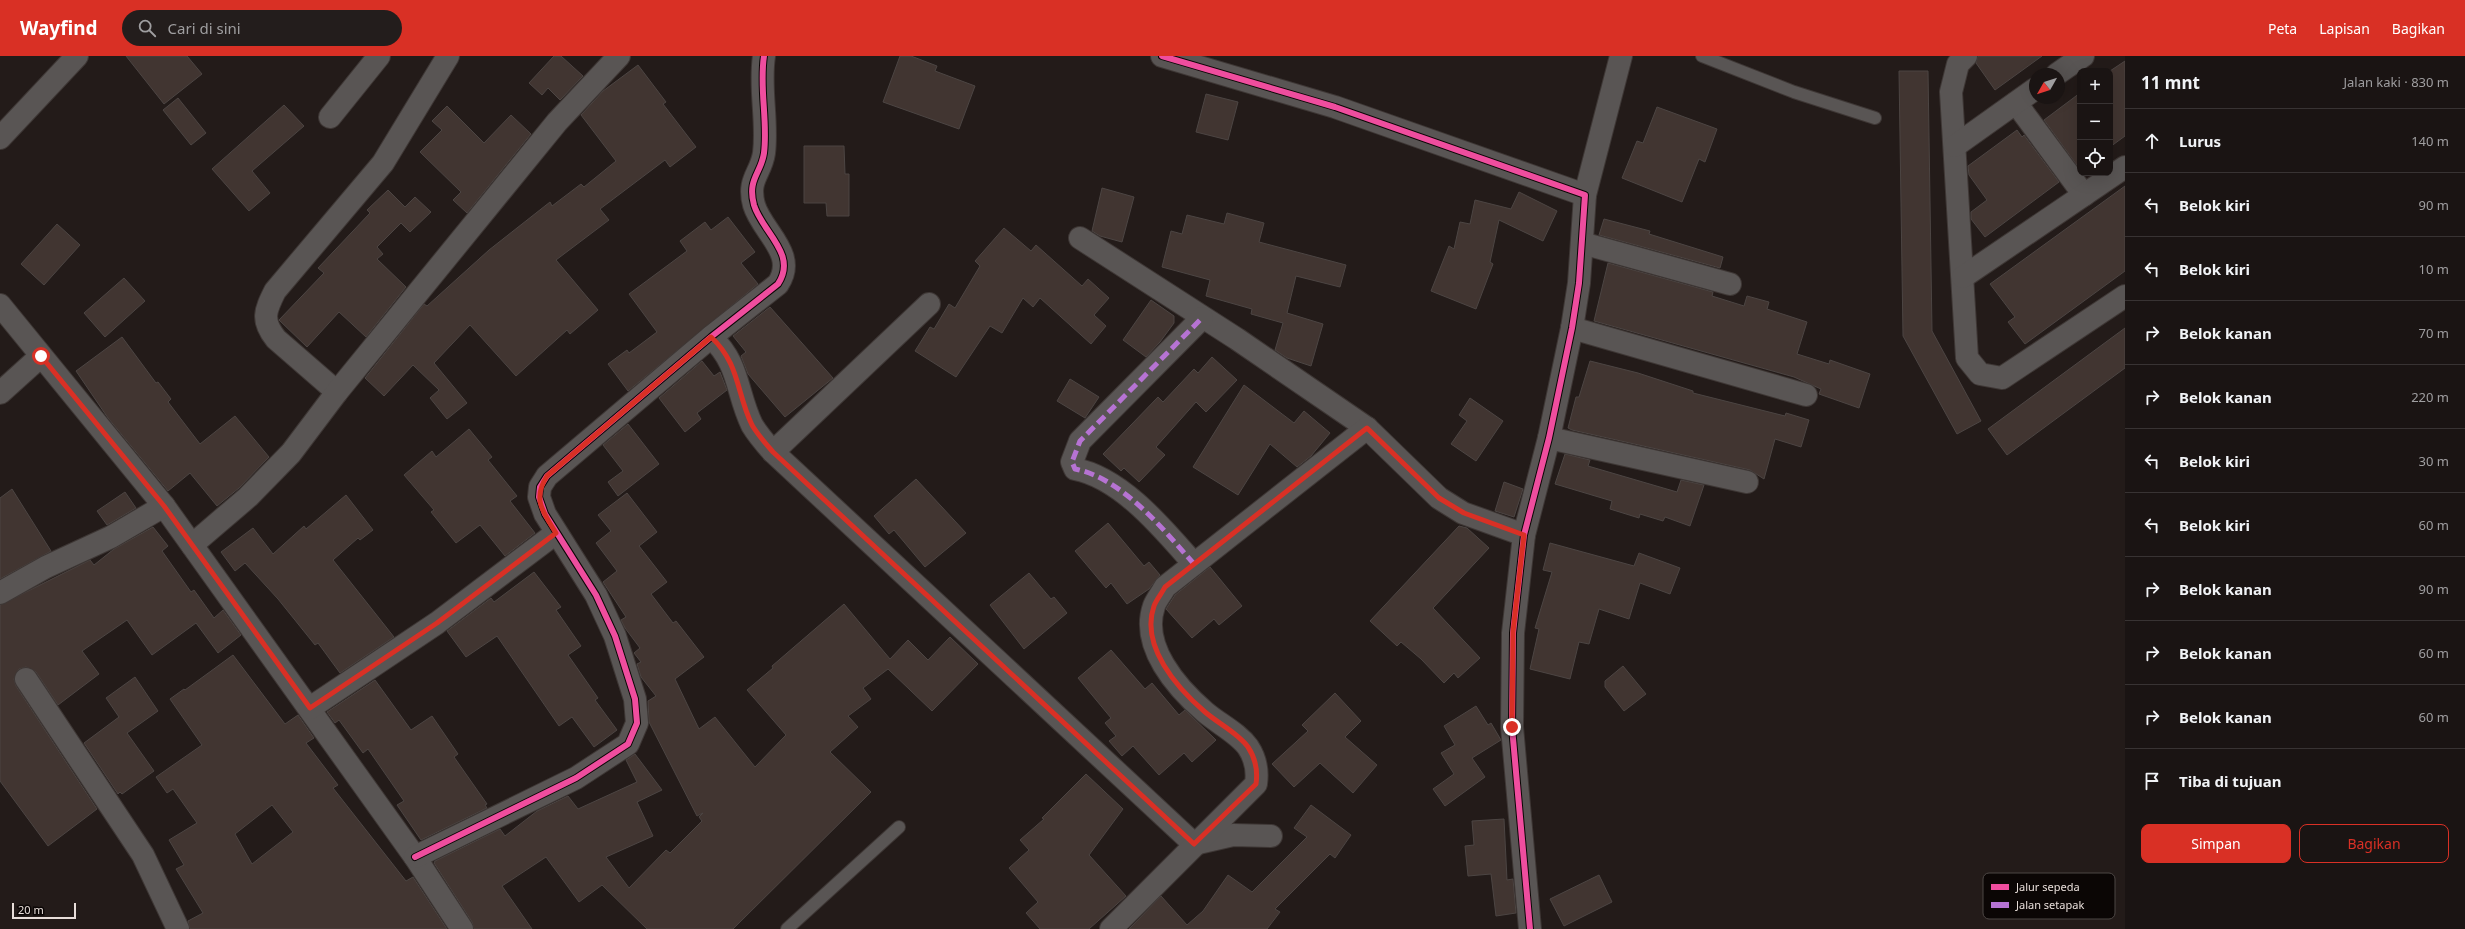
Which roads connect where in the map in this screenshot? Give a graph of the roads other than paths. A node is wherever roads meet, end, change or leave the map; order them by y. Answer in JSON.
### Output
{"nodes":[{"id":1,"x":77,"y":56,"type":"edge"},
{"id":2,"x":379,"y":56,"type":"edge"},
{"id":3,"x":448,"y":56,"type":"edge"},
{"id":4,"x":619,"y":56,"type":"edge"},
{"id":5,"x":764,"y":56,"type":"edge"},
{"id":6,"x":1162,"y":56,"type":"edge"},
{"id":7,"x":1621,"y":56,"type":"edge"},
{"id":8,"x":1702,"y":56,"type":"edge"},
{"id":9,"x":1966,"y":56,"type":"edge"},
{"id":10,"x":2083,"y":56,"type":"edge"},
{"id":11,"x":2065,"y":68,"type":"edge"},
{"id":12,"x":2029,"y":93,"type":"edge"},
{"id":13,"x":2016,"y":103,"type":"junction"},
{"id":14,"x":330,"y":117,"type":"dead end"},
{"id":15,"x":1874,"y":118,"type":"dead end"},
{"id":16,"x":0,"y":138,"type":"edge"},
{"id":17,"x":1955,"y":146,"type":"junction"},
{"id":18,"x":2125,"y":167,"type":"edge"},
{"id":19,"x":1585,"y":195,"type":"junction"},
{"id":20,"x":2084,"y":195,"type":"junction"},
{"id":21,"x":1080,"y":238,"type":"dead end"},
{"id":22,"x":1582,"y":243,"type":"junction"},
{"id":23,"x":1963,"y":277,"type":"junction"},
{"id":24,"x":1730,"y":284,"type":"dead end"},
{"id":25,"x":2125,"y":296,"type":"edge"},
{"id":26,"x":929,"y":304,"type":"dead end"},
{"id":27,"x":0,"y":305,"type":"edge"},
{"id":28,"x":1202,"y":318,"type":"junction"},
{"id":29,"x":1572,"y":328,"type":"junction"},
{"id":30,"x":711,"y":337,"type":"junction"},
{"id":31,"x":41,"y":356,"type":"junction"},
{"id":32,"x":337,"y":392,"type":"junction"},
{"id":33,"x":0,"y":393,"type":"edge"},
{"id":34,"x":1806,"y":396,"type":"dead end"},
{"id":35,"x":1367,"y":428,"type":"junction"},
{"id":36,"x":1549,"y":438,"type":"junction"},
{"id":37,"x":773,"y":452,"type":"junction"},
{"id":38,"x":1747,"y":482,"type":"dead end"},
{"id":39,"x":164,"y":506,"type":"junction"},
{"id":40,"x":556,"y":533,"type":"junction"},
{"id":41,"x":1524,"y":535,"type":"junction"},
{"id":42,"x":192,"y":545,"type":"junction"},
{"id":43,"x":1194,"y":564,"type":"junction"},
{"id":44,"x":0,"y":593,"type":"edge"},
{"id":45,"x":26,"y":679,"type":"dead end"},
{"id":46,"x":310,"y":708,"type":"junction"},
{"id":47,"x":899,"y":827,"type":"dead end"},
{"id":48,"x":1271,"y":836,"type":"dead end"},
{"id":49,"x":1194,"y":844,"type":"junction"},
{"id":50,"x":415,"y":857,"type":"junction"},
{"id":51,"x":178,"y":929,"type":"edge"},
{"id":52,"x":462,"y":929,"type":"edge"},
{"id":53,"x":787,"y":929,"type":"edge"},
{"id":54,"x":1111,"y":929,"type":"edge"},
{"id":55,"x":1530,"y":929,"type":"edge"}],
"edges":[{"from":1,"to":16,"type":"street"},
{"from":2,"to":14,"type":"street"},
{"from":3,"to":32,"type":"street"},
{"from":4,"to":32,"type":"street"},
{"from":5,"to":30,"type":"street"},
{"from":6,"to":19,"type":"street"},
{"from":7,"to":19,"type":"street"},
{"from":8,"to":15,"type":"lane"},
{"from":9,"to":17,"type":"street"},
{"from":10,"to":11,"type":"street"},
{"from":12,"to":13,"type":"street"},
{"from":13,"to":17,"type":"street"},
{"from":13,"to":20,"type":"street"},
{"from":17,"to":23,"type":"street"},
{"from":18,"to":20,"type":"street"},
{"from":19,"to":22,"type":"street"},
{"from":20,"to":23,"type":"street"},
{"from":21,"to":28,"type":"street"},
{"from":22,"to":24,"type":"street"},
{"from":22,"to":29,"type":"street"},
{"from":23,"to":25,"type":"street"},
{"from":26,"to":37,"type":"street"},
{"from":27,"to":31,"type":"street"},
{"from":28,"to":35,"type":"street"},
{"from":28,"to":43,"type":"street"},
{"from":29,"to":34,"type":"street"},
{"from":29,"to":36,"type":"street"},
{"from":30,"to":37,"type":"street"},
{"from":30,"to":40,"type":"street"},
{"from":31,"to":33,"type":"street"},
{"from":31,"to":39,"type":"street"},
{"from":32,"to":42,"type":"street"},
{"from":35,"to":41,"type":"street"},
{"from":35,"to":43,"type":"street"},
{"from":36,"to":38,"type":"street"},
{"from":36,"to":41,"type":"street"},
{"from":37,"to":49,"type":"street"},
{"from":39,"to":42,"type":"street"},
{"from":39,"to":44,"type":"street"},
{"from":40,"to":46,"type":"street"},
{"from":40,"to":50,"type":"street"},
{"from":41,"to":55,"type":"street"},
{"from":42,"to":46,"type":"street"},
{"from":43,"to":49,"type":"street"},
{"from":45,"to":51,"type":"street"},
{"from":46,"to":50,"type":"street"},
{"from":47,"to":53,"type":"lane"},
{"from":48,"to":49,"type":"street"},
{"from":49,"to":54,"type":"street"},
{"from":50,"to":52,"type":"street"}]}
